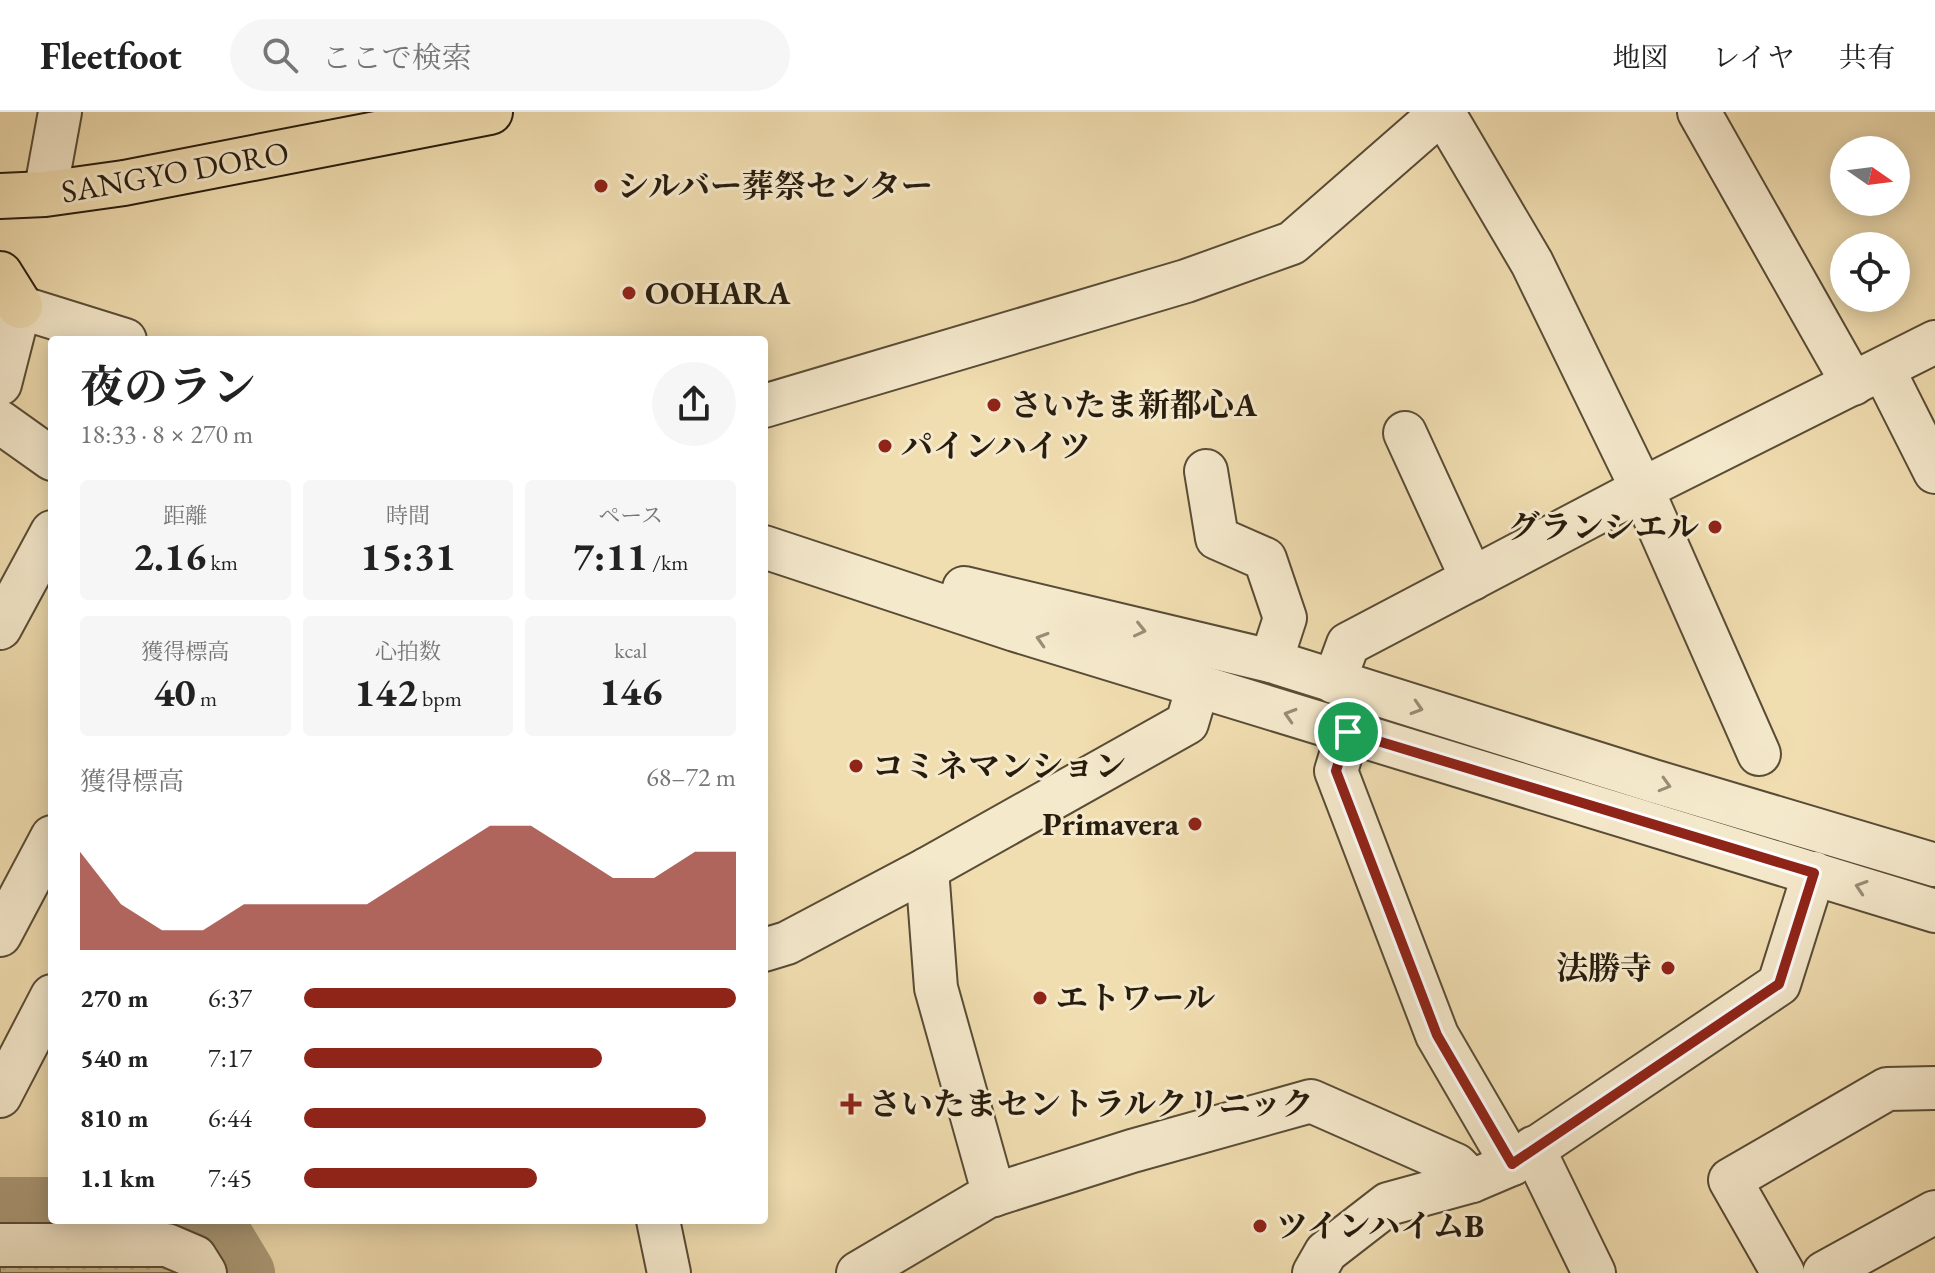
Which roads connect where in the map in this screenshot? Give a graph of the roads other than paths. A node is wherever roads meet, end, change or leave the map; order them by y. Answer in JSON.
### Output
{"nodes":[{"id":1,"x":60,"y":112,"type":"edge"},
{"id":2,"x":490,"y":112,"type":"edge"},
{"id":3,"x":1443,"y":112,"type":"edge"},
{"id":4,"x":1699,"y":112,"type":"edge"},
{"id":5,"x":378,"y":123,"type":"edge"},
{"id":6,"x":45,"y":194,"type":"junction"},
{"id":7,"x":0,"y":196,"type":"edge"},
{"id":8,"x":0,"y":227,"type":"edge"},
{"id":9,"x":7,"y":294,"type":"edge"},
{"id":10,"x":115,"y":336,"type":"edge"},
{"id":11,"x":1935,"y":342,"type":"edge"},
{"id":12,"x":1868,"y":376,"type":"junction"},
{"id":13,"x":0,"y":384,"type":"edge"},
{"id":14,"x":768,"y":405,"type":"edge"},
{"id":15,"x":0,"y":422,"type":"edge"},
{"id":16,"x":1405,"y":433,"type":"dead end"},
{"id":17,"x":48,"y":456,"type":"edge"},
{"id":18,"x":1206,"y":471,"type":"dead end"},
{"id":19,"x":1935,"y":472,"type":"edge"},
{"id":20,"x":1642,"y":489,"type":"junction"},
{"id":21,"x":48,"y":539,"type":"edge"},
{"id":22,"x":768,"y":545,"type":"edge"},
{"id":23,"x":768,"y":545,"type":"edge"},
{"id":24,"x":1472,"y":579,"type":"junction"},
{"id":25,"x":0,"y":628,"type":"edge"},
{"id":26,"x":1271,"y":661,"type":"junction"},
{"id":27,"x":1334,"y":682,"type":"junction"},
{"id":28,"x":1198,"y":686,"type":"junction"},
{"id":29,"x":1348,"y":732,"type":"junction"},
{"id":30,"x":1759,"y":754,"type":"dead end"},
{"id":31,"x":48,"y":845,"type":"edge"},
{"id":32,"x":1935,"y":865,"type":"edge"},
{"id":33,"x":927,"y":869,"type":"junction"},
{"id":34,"x":1814,"y":873,"type":"junction"},
{"id":35,"x":1935,"y":911,"type":"edge"},
{"id":36,"x":0,"y":935,"type":"edge"},
{"id":37,"x":768,"y":949,"type":"edge"},
{"id":38,"x":48,"y":1004,"type":"edge"},
{"id":39,"x":1935,"y":1088,"type":"edge"},
{"id":40,"x":0,"y":1096,"type":"edge"},
{"id":41,"x":1522,"y":1156,"type":"junction"},
{"id":42,"x":1472,"y":1181,"type":"junction"},
{"id":43,"x":994,"y":1195,"type":"junction"},
{"id":44,"x":1935,"y":1212,"type":"edge"},
{"id":45,"x":659,"y":1224,"type":"edge"},
{"id":46,"x":0,"y":1245,"type":"edge"},
{"id":47,"x":205,"y":1273,"type":"edge"},
{"id":48,"x":669,"y":1273,"type":"edge"},
{"id":49,"x":858,"y":1273,"type":"edge"},
{"id":50,"x":1314,"y":1273,"type":"edge"},
{"id":51,"x":1594,"y":1273,"type":"edge"},
{"id":52,"x":1783,"y":1273,"type":"edge"},
{"id":53,"x":1824,"y":1273,"type":"edge"}],
"edges":[{"from":1,"to":6,"type":"street"},
{"from":2,"to":5,"type":"main road","name":"SANGYO DORO"},
{"from":3,"to":14,"type":"street"},
{"from":3,"to":20,"type":"street"},
{"from":4,"to":12,"type":"street"},
{"from":5,"to":6,"type":"main road","name":"SANGYO DORO"},
{"from":6,"to":7,"type":"main road","name":"SANGYO DORO"},
{"from":6,"to":8,"type":"main road"},
{"from":9,"to":10,"type":"street"},
{"from":9,"to":13,"type":"street"},
{"from":11,"to":12,"type":"street"},
{"from":12,"to":19,"type":"street"},
{"from":12,"to":20,"type":"street"},
{"from":15,"to":17,"type":"street"},
{"from":16,"to":24,"type":"street"},
{"from":18,"to":26,"type":"street"},
{"from":20,"to":24,"type":"street"},
{"from":20,"to":30,"type":"street"},
{"from":21,"to":25,"type":"street"},
{"from":22,"to":26,"type":"street","one_way":true},
{"from":28,"to":23,"type":"street","one_way":true},
{"from":24,"to":27,"type":"street"},
{"from":26,"to":27,"type":"street"},
{"from":27,"to":32,"type":"street","one_way":true},
{"from":29,"to":28,"type":"street","one_way":true},
{"from":28,"to":33,"type":"street"},
{"from":29,"to":34,"type":"street"},
{"from":29,"to":41,"type":"street"},
{"from":31,"to":36,"type":"street"},
{"from":33,"to":37,"type":"street"},
{"from":33,"to":43,"type":"street"},
{"from":35,"to":34,"type":"street","one_way":true},
{"from":34,"to":41,"type":"street"},
{"from":38,"to":40,"type":"street"},
{"from":39,"to":52,"type":"street"},
{"from":41,"to":42,"type":"street"},
{"from":41,"to":51,"type":"street"},
{"from":42,"to":43,"type":"street"},
{"from":42,"to":50,"type":"street"},
{"from":43,"to":49,"type":"street"},
{"from":44,"to":53,"type":"street"},
{"from":45,"to":48,"type":"street"},
{"from":46,"to":47,"type":"street"}]}
